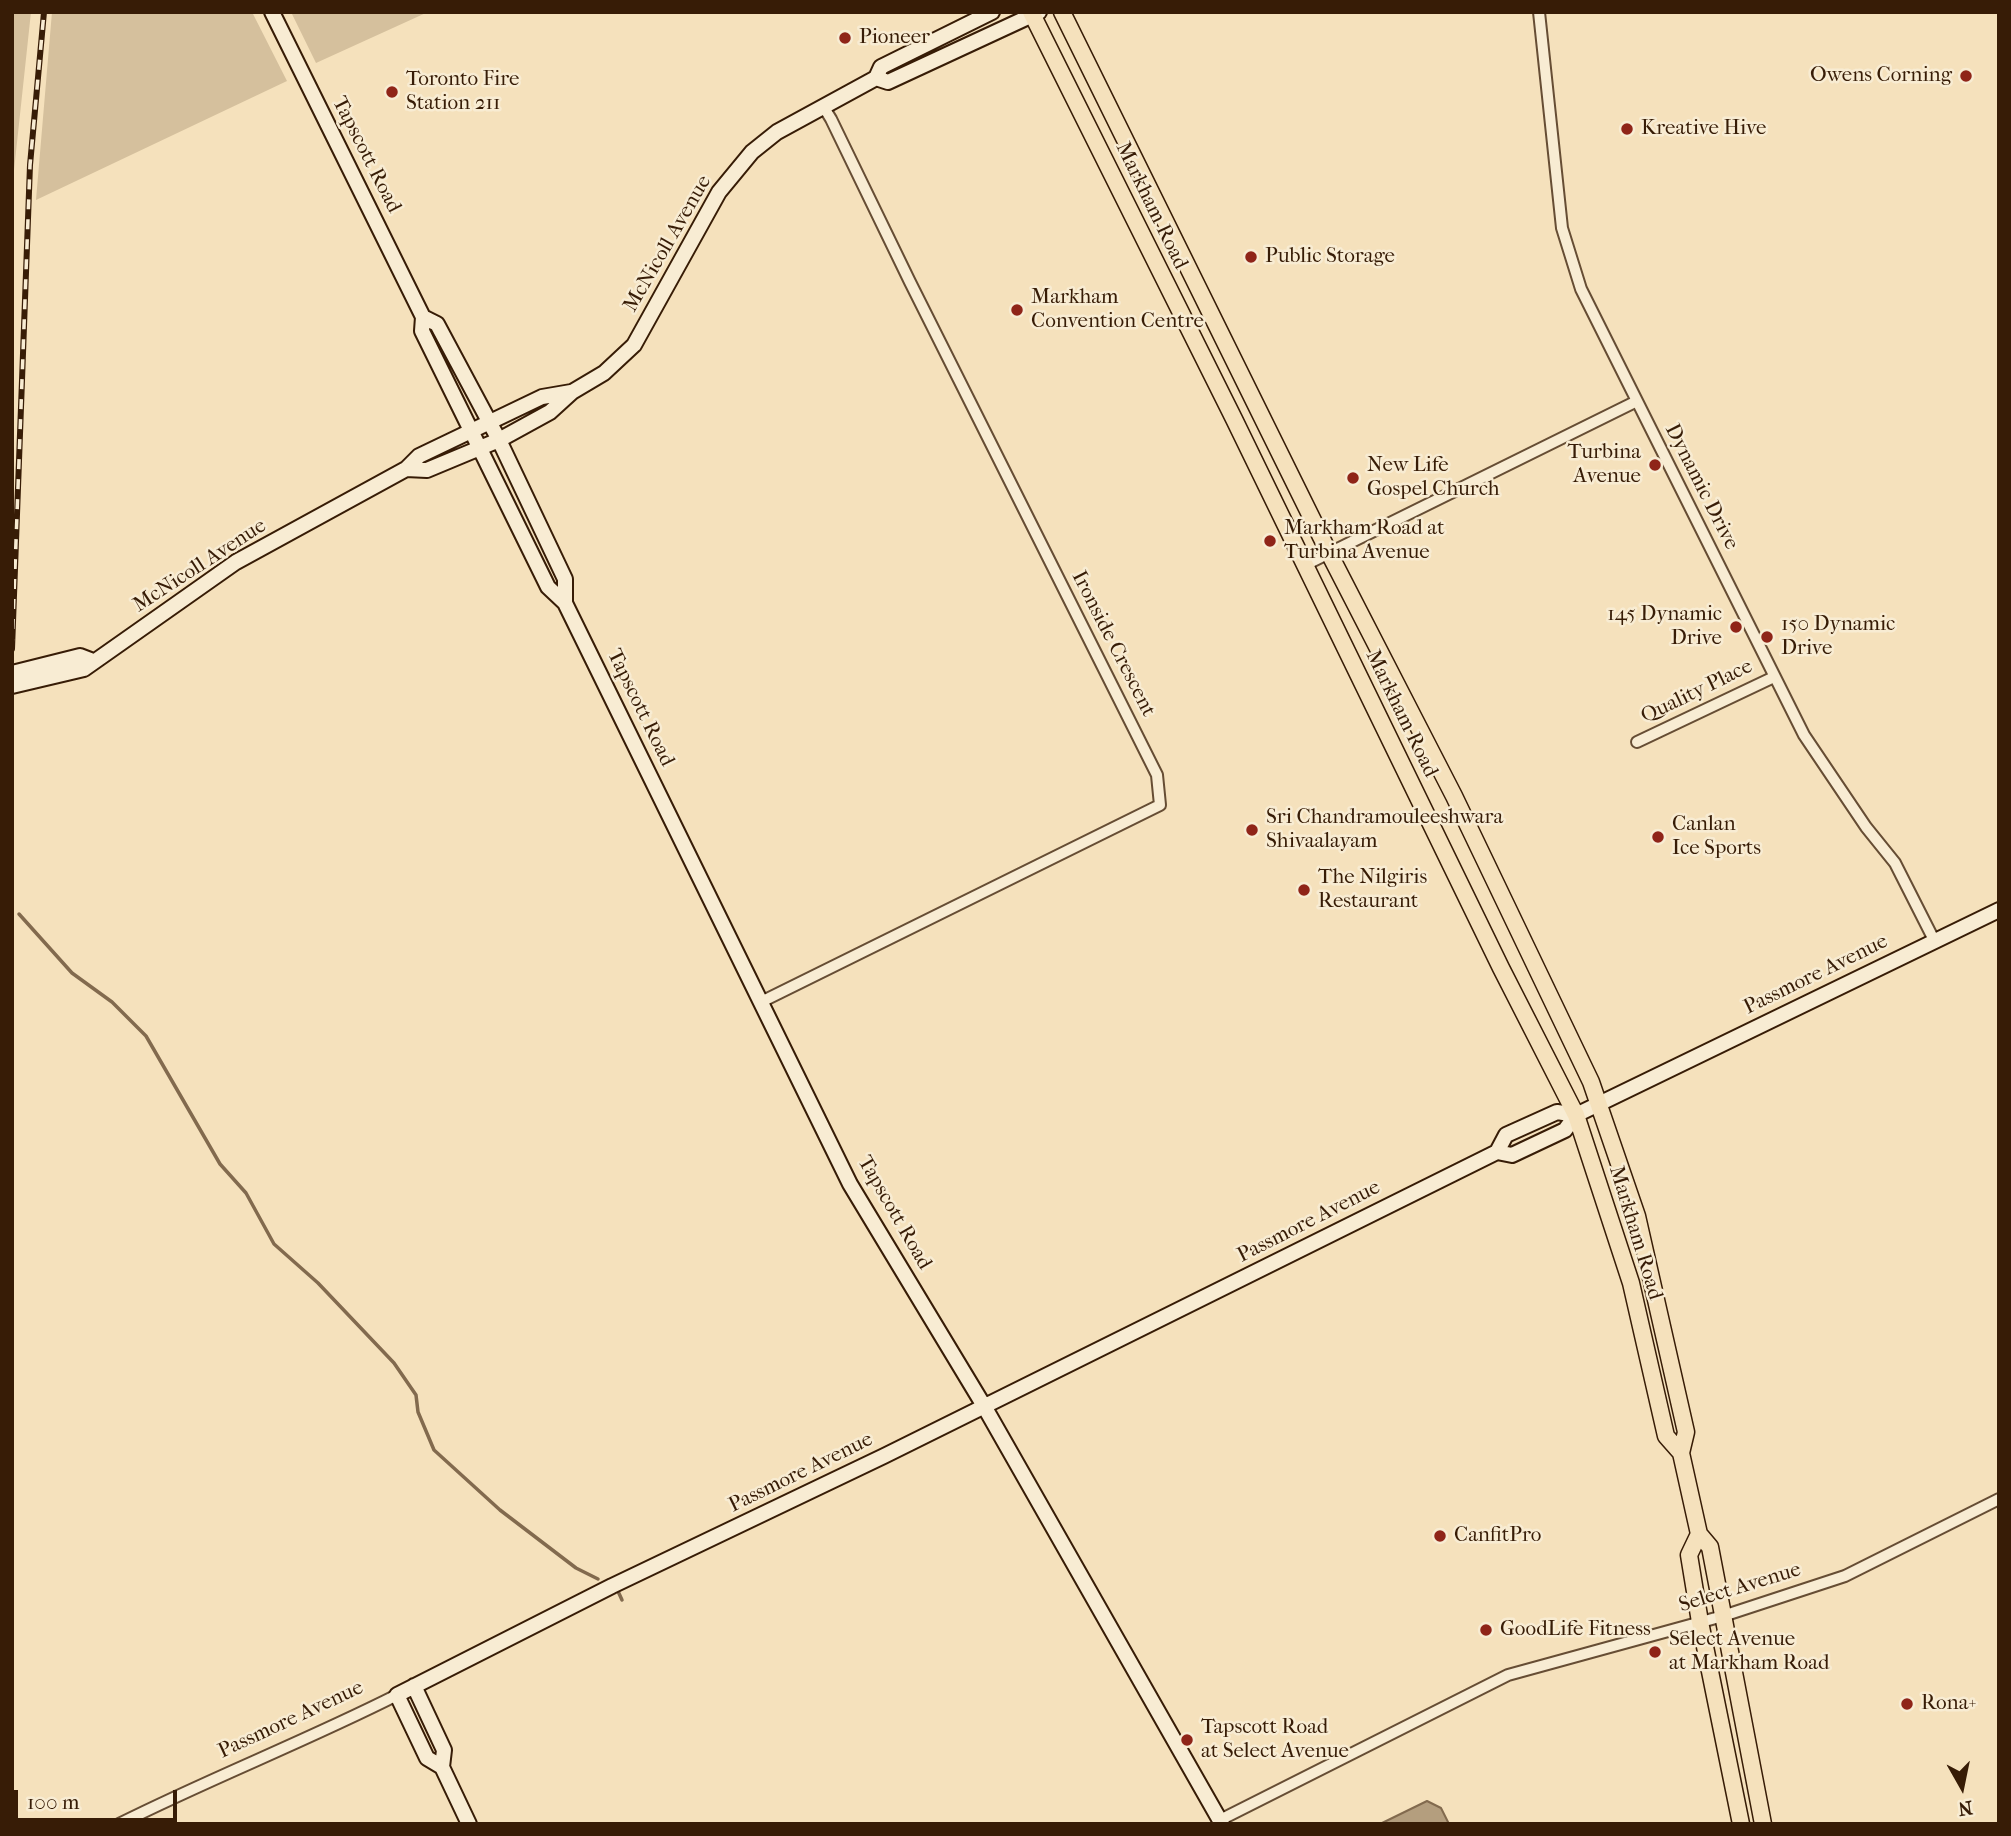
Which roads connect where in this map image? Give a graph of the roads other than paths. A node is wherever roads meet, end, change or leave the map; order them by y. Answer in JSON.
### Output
{"nodes":[{"id":1,"x":272,"y":12,"type":"edge"},
{"id":2,"x":992,"y":12,"type":"edge"},
{"id":3,"x":1062,"y":12,"type":"edge"},
{"id":4,"x":1539,"y":12,"type":"edge"},
{"id":5,"x":1035,"y":13,"type":"edge"},
{"id":6,"x":876,"y":78,"type":"junction"},
{"id":7,"x":823,"y":106,"type":"junction"},
{"id":8,"x":423,"y":317,"type":"junction"},
{"id":9,"x":572,"y":392,"type":"junction"},
{"id":10,"x":1637,"y":401,"type":"junction"},
{"id":11,"x":490,"y":424,"type":"junction"},
{"id":12,"x":472,"y":432,"type":"junction"},
{"id":13,"x":499,"y":439,"type":"junction"},
{"id":14,"x":481,"y":448,"type":"junction"},
{"id":15,"x":406,"y":469,"type":"junction"},
{"id":16,"x":1329,"y":553,"type":"junction"},
{"id":17,"x":1304,"y":565,"type":"junction"},
{"id":18,"x":565,"y":604,"type":"junction"},
{"id":19,"x":93,"y":661,"type":"junction"},
{"id":20,"x":12,"y":673,"type":"edge"},
{"id":21,"x":1774,"y":677,"type":"junction"},
{"id":22,"x":12,"y":686,"type":"edge"},
{"id":23,"x":1637,"y":742,"type":"dead end"},
{"id":24,"x":1999,"y":910,"type":"edge"},
{"id":25,"x":1934,"y":940,"type":"junction"},
{"id":26,"x":761,"y":1002,"type":"junction"},
{"id":27,"x":1599,"y":1104,"type":"junction"},
{"id":28,"x":1576,"y":1115,"type":"junction"},
{"id":29,"x":984,"y":1406,"type":"junction"},
{"id":30,"x":1681,"y":1453,"type":"junction"},
{"id":31,"x":1999,"y":1499,"type":"edge"},
{"id":32,"x":1699,"y":1534,"type":"junction"},
{"id":33,"x":1723,"y":1616,"type":"junction"},
{"id":34,"x":1700,"y":1622,"type":"junction"},
{"id":35,"x":414,"y":1686,"type":"junction"},
{"id":36,"x":397,"y":1695,"type":"junction"},
{"id":37,"x":442,"y":1767,"type":"junction"},
{"id":38,"x":1221,"y":1822,"type":"edge"},
{"id":39,"x":119,"y":1824,"type":"edge"},
{"id":40,"x":469,"y":1824,"type":"edge"},
{"id":41,"x":1741,"y":1824,"type":"edge"},
{"id":42,"x":1763,"y":1824,"type":"edge"}],
"edges":[{"from":1,"to":8,"type":"street","name":"Tapscott Road"},
{"from":2,"to":6,"type":"street","name":"McNicoll Avenue"},
{"from":3,"to":16,"type":"main road","name":"Markham Road"},
{"from":4,"to":10,"type":"street","name":"Dynamic Drive"},
{"from":5,"to":6,"type":"street","name":"McNicoll Avenue"},
{"from":5,"to":17,"type":"main road","name":"Markham Road"},
{"from":6,"to":7,"type":"street","name":"McNicoll Avenue"},
{"from":7,"to":9,"type":"street","name":"McNicoll Avenue"},
{"from":7,"to":26,"type":"street","name":"Ironside Crescent"},
{"from":8,"to":11,"type":"street","name":"Tapscott Road"},
{"from":8,"to":12,"type":"street","name":"Tapscott Road"},
{"from":9,"to":11,"type":"street","name":"McNicoll Avenue"},
{"from":9,"to":13,"type":"street","name":"McNicoll Avenue"},
{"from":10,"to":16,"type":"street"},
{"from":10,"to":21,"type":"street","name":"Dynamic Drive"},
{"from":11,"to":12,"type":"street","name":"McNicoll Avenue"},
{"from":11,"to":13,"type":"street","name":"Tapscott Road"},
{"from":12,"to":14,"type":"street","name":"Tapscott Road"},
{"from":12,"to":15,"type":"street","name":"McNicoll Avenue"},
{"from":13,"to":14,"type":"street","name":"McNicoll Avenue"},
{"from":13,"to":18,"type":"street","name":"Tapscott Road"},
{"from":14,"to":15,"type":"street","name":"McNicoll Avenue"},
{"from":14,"to":18,"type":"street","name":"Tapscott Road"},
{"from":15,"to":19,"type":"street","name":"McNicoll Avenue"},
{"from":16,"to":17,"type":"street"},
{"from":16,"to":27,"type":"main road","name":"Markham Road"},
{"from":17,"to":28,"type":"main road","name":"Markham Road"},
{"from":18,"to":26,"type":"street","name":"Tapscott Road"},
{"from":19,"to":20,"type":"street"},
{"from":19,"to":22,"type":"street","name":"McNicoll Avenue"},
{"from":21,"to":23,"type":"street","name":"Quality Place"},
{"from":21,"to":25,"type":"street","name":"Dynamic Drive"},
{"from":24,"to":25,"type":"street","name":"Passmore Avenue"},
{"from":25,"to":27,"type":"street","name":"Passmore Avenue"},
{"from":26,"to":29,"type":"street","name":"Tapscott Road"},
{"from":27,"to":28,"type":"street","name":"Passmore Avenue"},
{"from":27,"to":30,"type":"main road","name":"Markham Road"},
{"from":28,"to":29,"type":"street","name":"Passmore Avenue"},
{"from":28,"to":30,"type":"main road","name":"Markham Road"},
{"from":29,"to":35,"type":"street","name":"Passmore Avenue"},
{"from":29,"to":38,"type":"street","name":"Tapscott Road"},
{"from":30,"to":32,"type":"main road","name":"Markham Road"},
{"from":31,"to":33,"type":"street","name":"Select Avenue"},
{"from":32,"to":33,"type":"main road","name":"Markham Road"},
{"from":32,"to":34,"type":"main road","name":"Markham Road"},
{"from":33,"to":34,"type":"street","name":"Select Avenue"},
{"from":33,"to":42,"type":"main road","name":"Markham Road"},
{"from":34,"to":38,"type":"street","name":"Select Avenue"},
{"from":34,"to":41,"type":"main road","name":"Markham Road"},
{"from":35,"to":36,"type":"street","name":"Passmore Avenue"},
{"from":35,"to":37,"type":"street"},
{"from":36,"to":37,"type":"street"},
{"from":36,"to":39,"type":"street","name":"Passmore Avenue"},
{"from":37,"to":40,"type":"street"}]}
